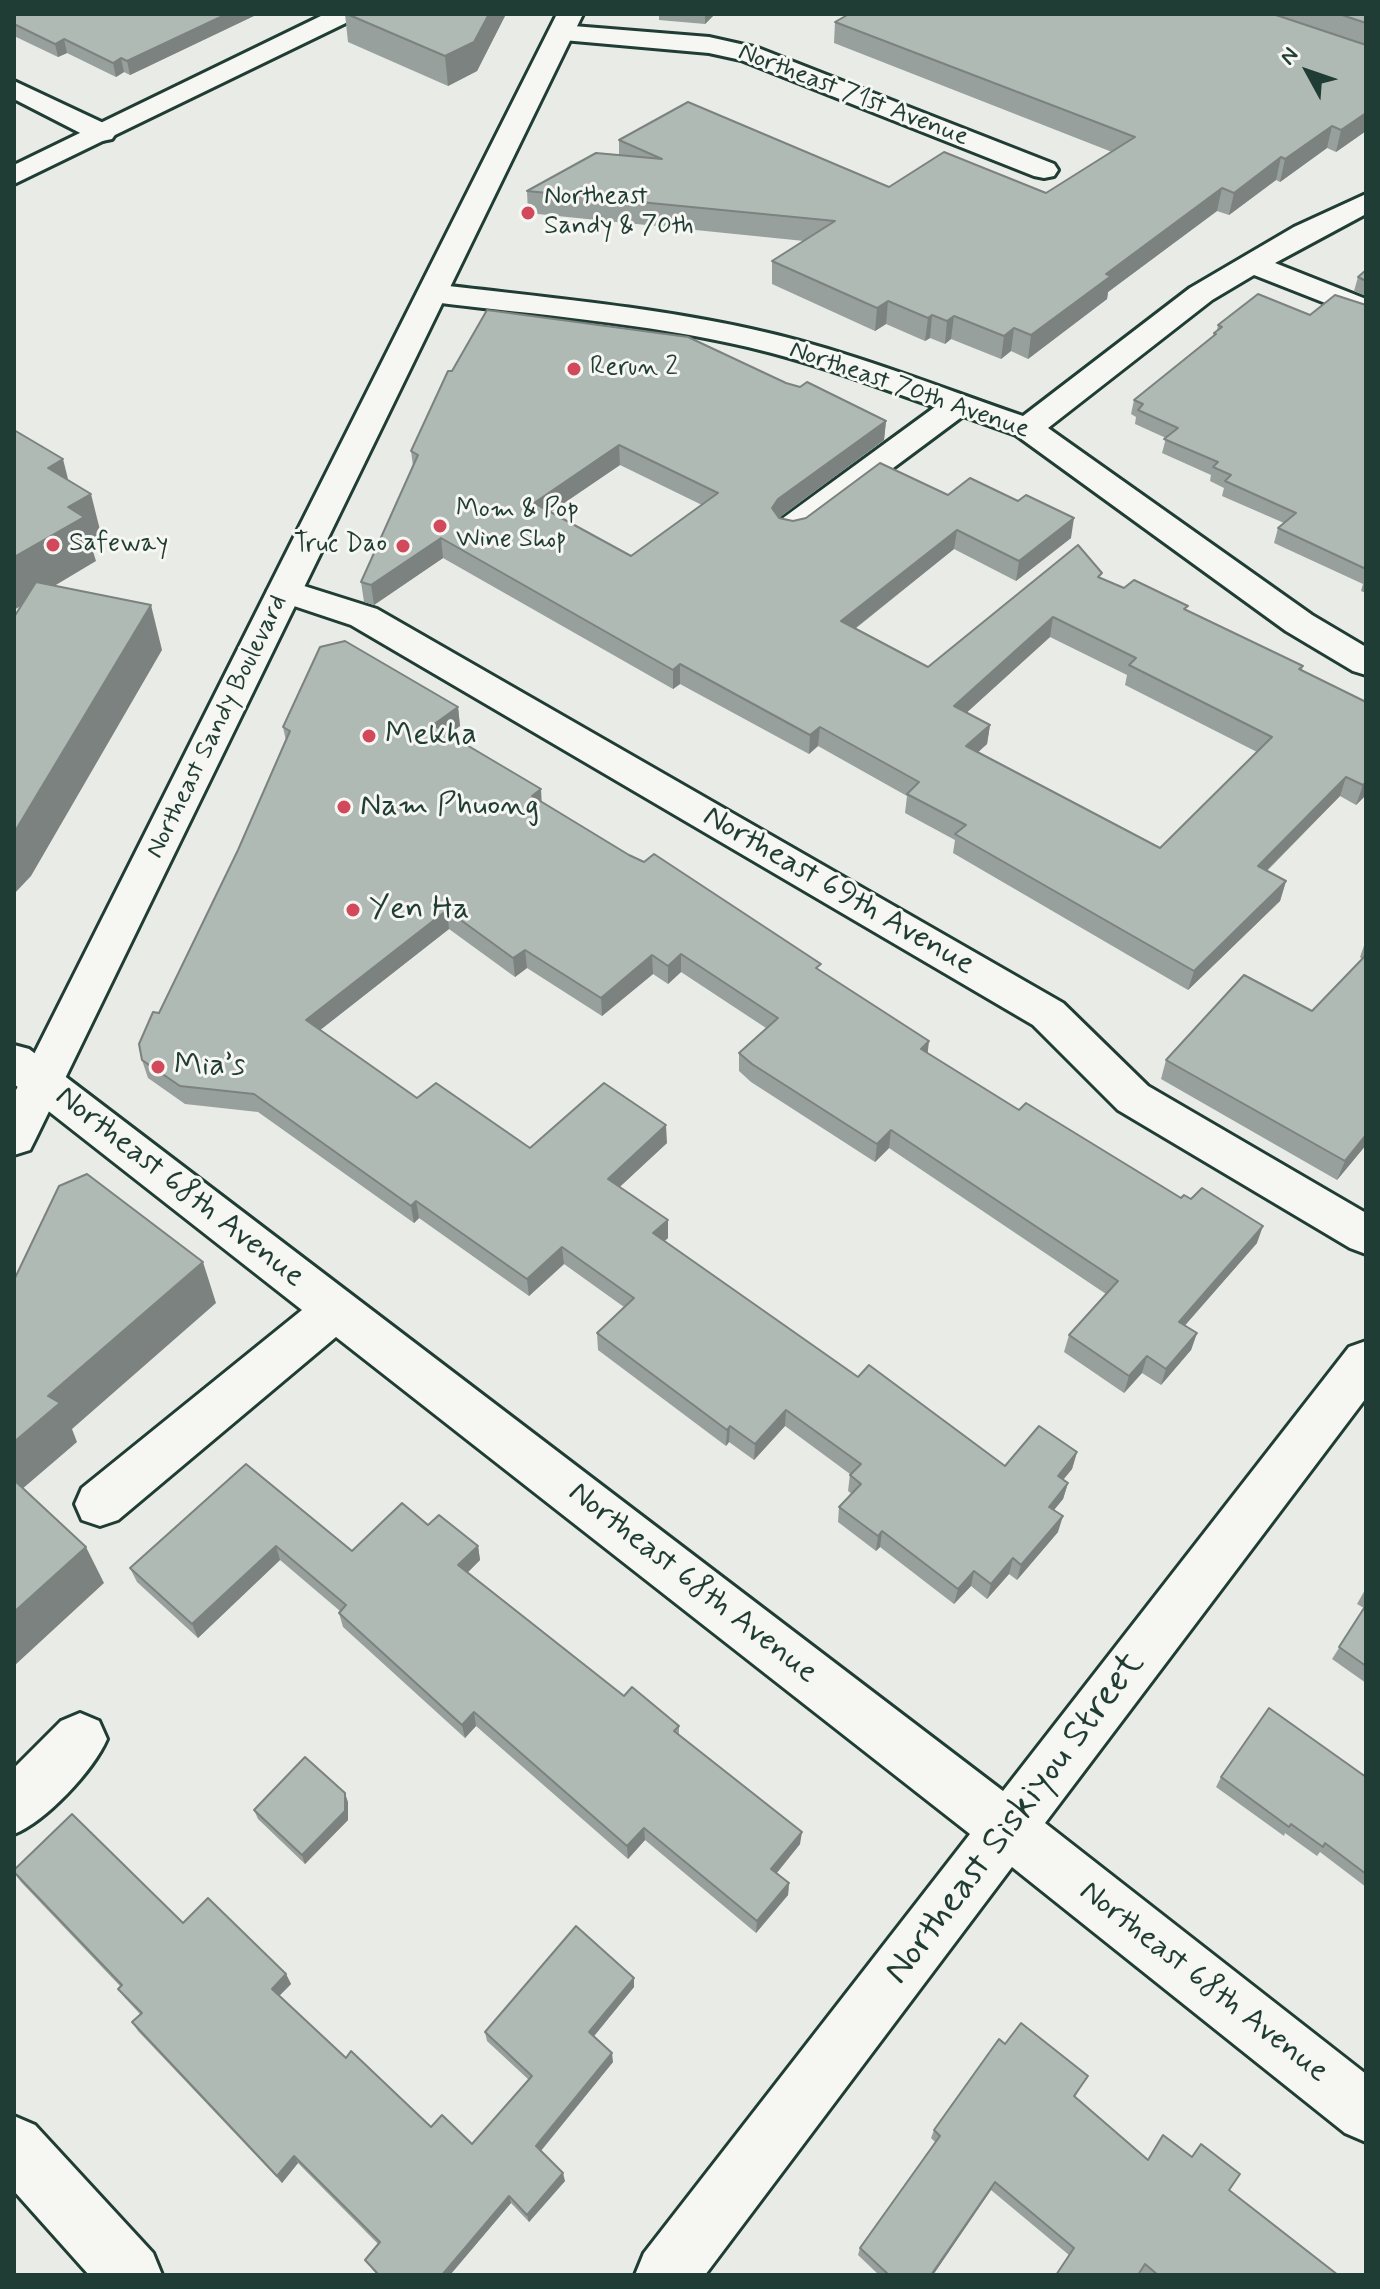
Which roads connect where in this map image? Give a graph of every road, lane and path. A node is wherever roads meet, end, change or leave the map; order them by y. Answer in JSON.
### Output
{"nodes":[{"id":1,"x":345,"y":14,"type":"edge"},
{"id":2,"x":566,"y":23,"type":"edge"},
{"id":3,"x":14,"y":89,"type":"edge"},
{"id":4,"x":102,"y":133,"type":"junction"},
{"id":5,"x":1044,"y":170,"type":"dead end"},
{"id":6,"x":14,"y":176,"type":"edge"},
{"id":7,"x":1366,"y":203,"type":"edge"},
{"id":8,"x":1249,"y":263,"type":"junction"},
{"id":9,"x":433,"y":293,"type":"junction"},
{"id":10,"x":1366,"y":310,"type":"edge"},
{"id":11,"x":959,"y":404,"type":"junction"},
{"id":12,"x":1027,"y":428,"type":"junction"},
{"id":13,"x":791,"y":528,"type":"edge"},
{"id":14,"x":285,"y":591,"type":"junction"},
{"id":15,"x":1366,"y":663,"type":"edge"},
{"id":16,"x":28,"y":1071,"type":"edge"},
{"id":17,"x":14,"y":1138,"type":"edge"},
{"id":18,"x":1366,"y":1235,"type":"edge"},
{"id":19,"x":336,"y":1309,"type":"junction"},
{"id":20,"x":1366,"y":1361,"type":"edge"},
{"id":21,"x":100,"y":1504,"type":"dead end"},
{"id":22,"x":80,"y":1739,"type":"dead end"},
{"id":23,"x":14,"y":1807,"type":"edge"},
{"id":24,"x":1008,"y":1829,"type":"junction"},
{"id":25,"x":1366,"y":2112,"type":"edge"},
{"id":26,"x":14,"y":2146,"type":"edge"},
{"id":27,"x":131,"y":2275,"type":"edge"},
{"id":28,"x":666,"y":2275,"type":"edge"}],
"edges":[{"from":1,"to":4,"type":"street"},
{"from":2,"to":5,"type":"street","name":"Northeast 71st Avenue"},
{"from":2,"to":9,"type":"street","name":"Northeast Sandy Boulevard"},
{"from":3,"to":4,"type":"street"},
{"from":4,"to":6,"type":"street"},
{"from":7,"to":8,"type":"street"},
{"from":8,"to":10,"type":"street"},
{"from":8,"to":12,"type":"street"},
{"from":9,"to":11,"type":"street","name":"Northeast 70th Avenue"},
{"from":9,"to":14,"type":"street","name":"Northeast Sandy Boulevard"},
{"from":11,"to":12,"type":"street","name":"Northeast 70th Avenue"},
{"from":11,"to":13,"type":"street"},
{"from":12,"to":15,"type":"street","name":"Northeast 70th Avenue"},
{"from":14,"to":16,"type":"street","name":"Northeast Sandy Boulevard"},
{"from":14,"to":18,"type":"street","name":"Northeast 69th Avenue"},
{"from":16,"to":17,"type":"street","name":"Northeast Sandy Boulevard"},
{"from":16,"to":19,"type":"street","name":"Northeast 68th Avenue"},
{"from":19,"to":21,"type":"street"},
{"from":19,"to":24,"type":"street","name":"Northeast 68th Avenue"},
{"from":20,"to":24,"type":"street","name":"Northeast Siskiyou Street"},
{"from":22,"to":23,"type":"street"},
{"from":24,"to":25,"type":"street","name":"Northeast 68th Avenue"},
{"from":24,"to":28,"type":"street","name":"Northeast Siskiyou Street"},
{"from":26,"to":27,"type":"street"}]}
